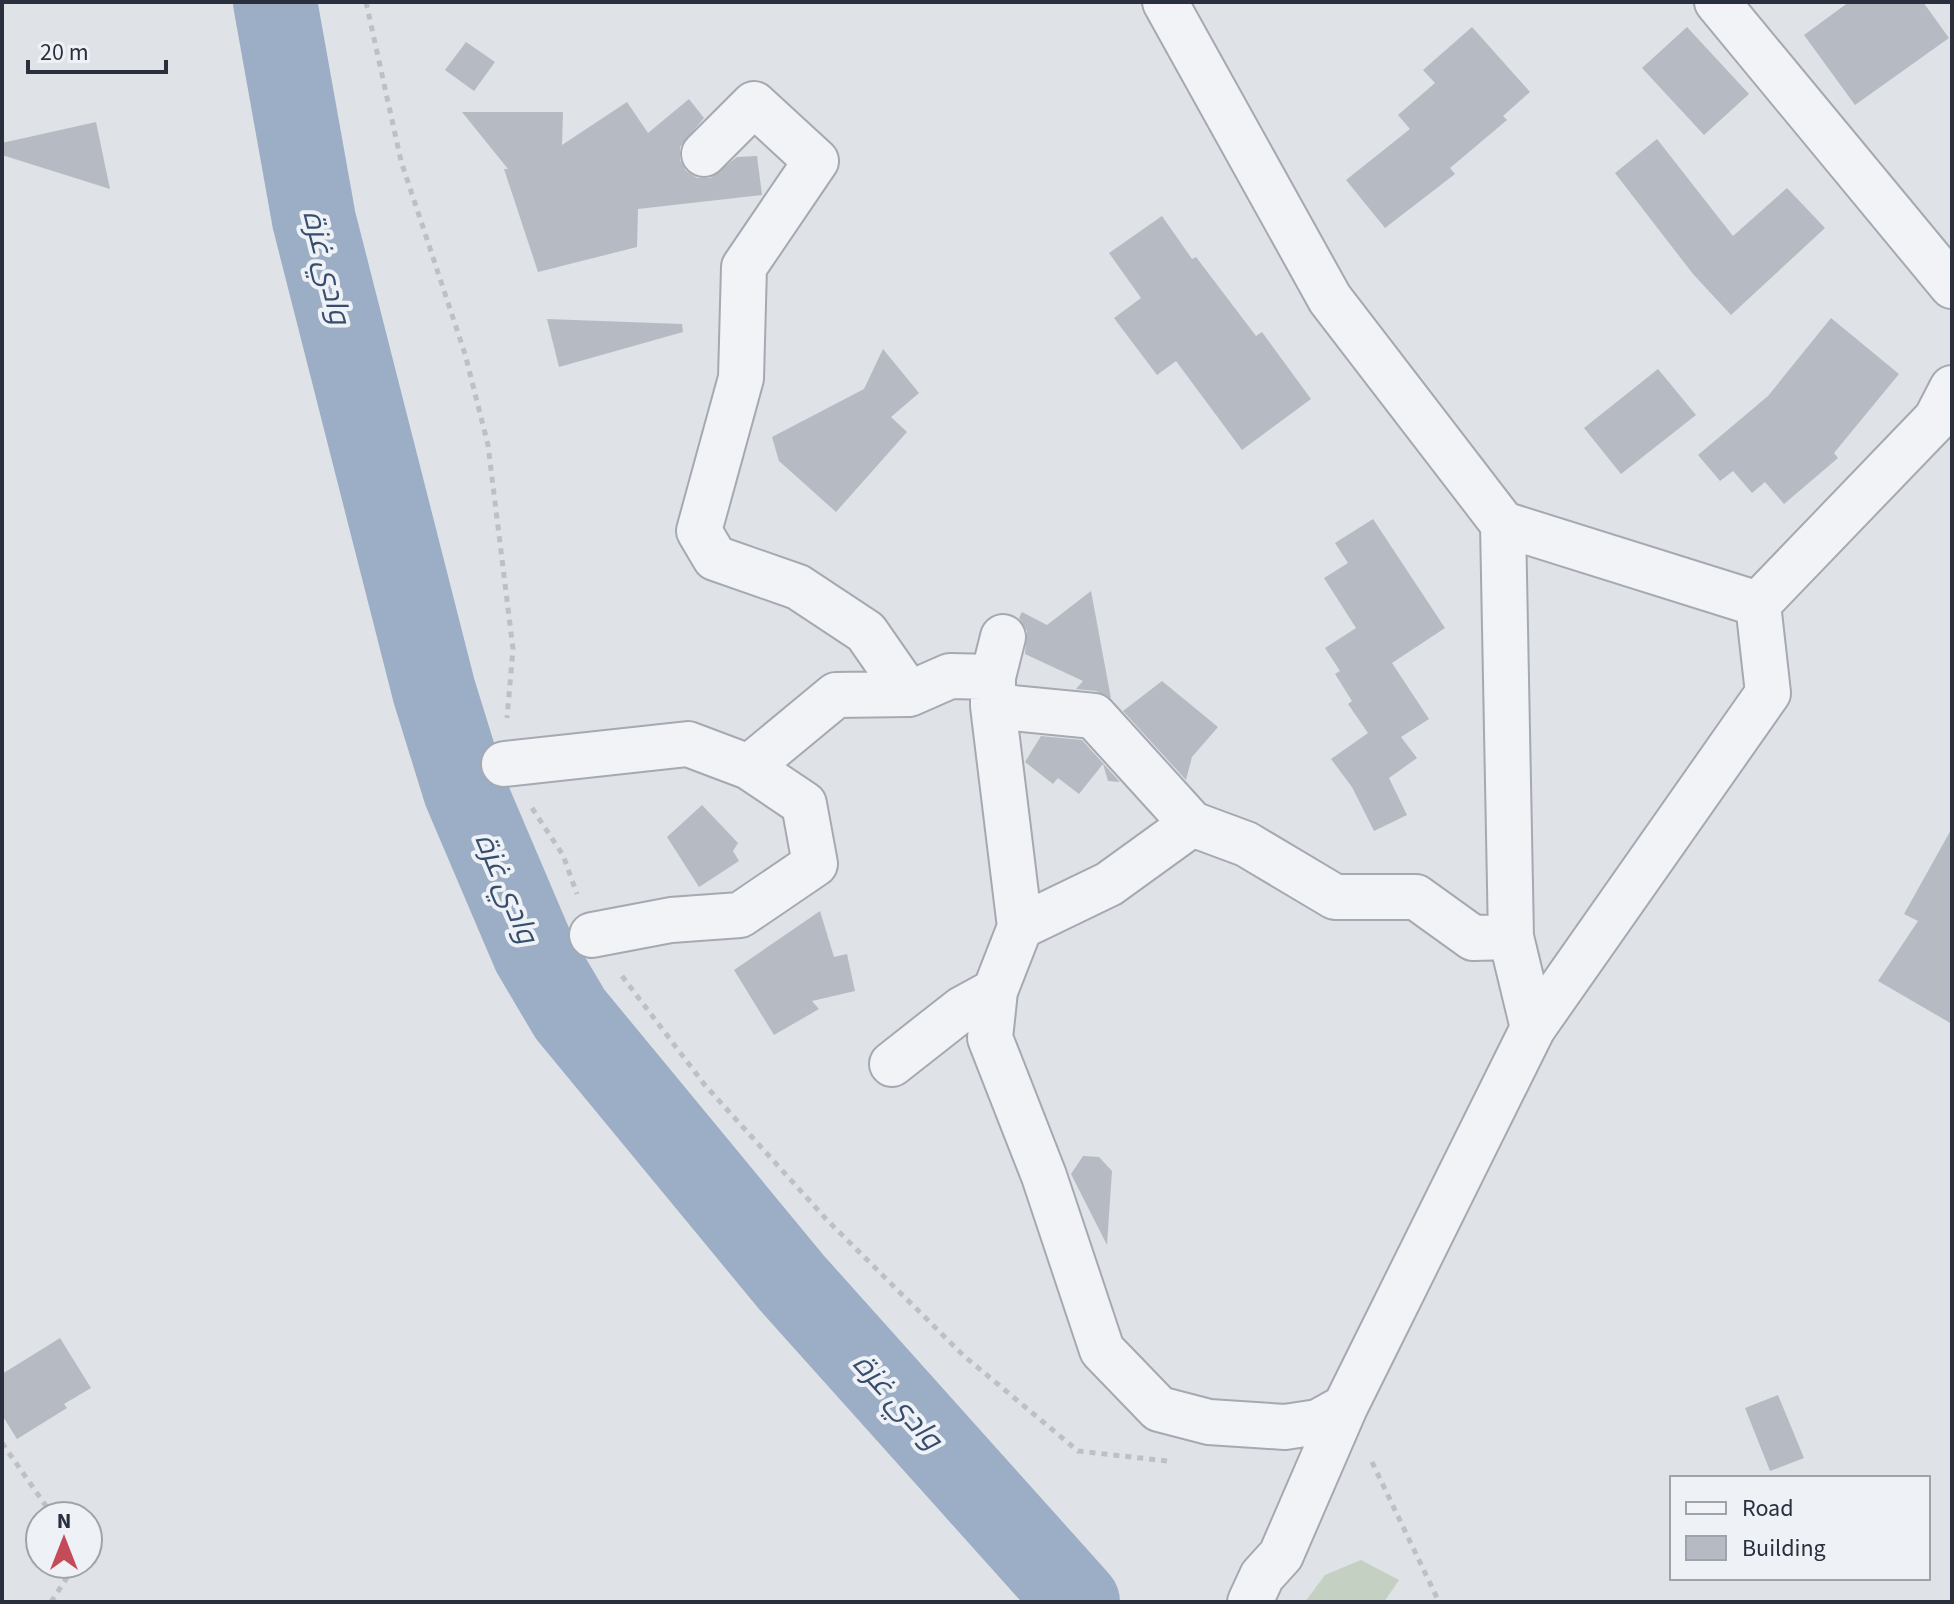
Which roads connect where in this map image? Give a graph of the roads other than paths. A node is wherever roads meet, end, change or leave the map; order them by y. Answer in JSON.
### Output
{"nodes":[{"id":1,"x":1165,"y":2,"type":"edge"},
{"id":2,"x":1717,"y":2,"type":"edge"},
{"id":3,"x":704,"y":154,"type":"dead end"},
{"id":4,"x":1952,"y":286,"type":"edge"},
{"id":5,"x":1947,"y":419,"type":"edge"},
{"id":6,"x":1503,"y":524,"type":"junction"},
{"id":7,"x":1758,"y":604,"type":"junction"},
{"id":8,"x":996,"y":674,"type":"junction"},
{"id":9,"x":909,"y":694,"type":"junction"},
{"id":10,"x":504,"y":764,"type":"road end"},
{"id":11,"x":749,"y":767,"type":"junction"},
{"id":12,"x":1192,"y":824,"type":"junction"},
{"id":13,"x":1020,"y":927,"type":"junction"},
{"id":14,"x":592,"y":935,"type":"road end"},
{"id":15,"x":1511,"y":937,"type":"junction"},
{"id":16,"x":995,"y":991,"type":"junction"},
{"id":17,"x":1533,"y":1028,"type":"junction"},
{"id":18,"x":892,"y":1064,"type":"dead end"},
{"id":19,"x":1345,"y":1407,"type":"junction"},
{"id":20,"x":1256,"y":1589,"type":"edge"}],
"edges":[{"from":1,"to":6,"type":"street"},
{"from":2,"to":4,"type":"street"},
{"from":3,"to":9,"type":"street"},
{"from":5,"to":7,"type":"street"},
{"from":6,"to":7,"type":"street"},
{"from":6,"to":15,"type":"street"},
{"from":7,"to":17,"type":"street"},
{"from":8,"to":9,"type":"street"},
{"from":8,"to":12,"type":"street"},
{"from":8,"to":13,"type":"street"},
{"from":9,"to":11,"type":"street"},
{"from":10,"to":11,"type":"street"},
{"from":11,"to":14,"type":"street"},
{"from":12,"to":13,"type":"street"},
{"from":12,"to":15,"type":"street"},
{"from":13,"to":16,"type":"street"},
{"from":15,"to":17,"type":"street"},
{"from":16,"to":18,"type":"street"},
{"from":16,"to":19,"type":"street"},
{"from":17,"to":19,"type":"street"},
{"from":19,"to":20,"type":"street"}]}
